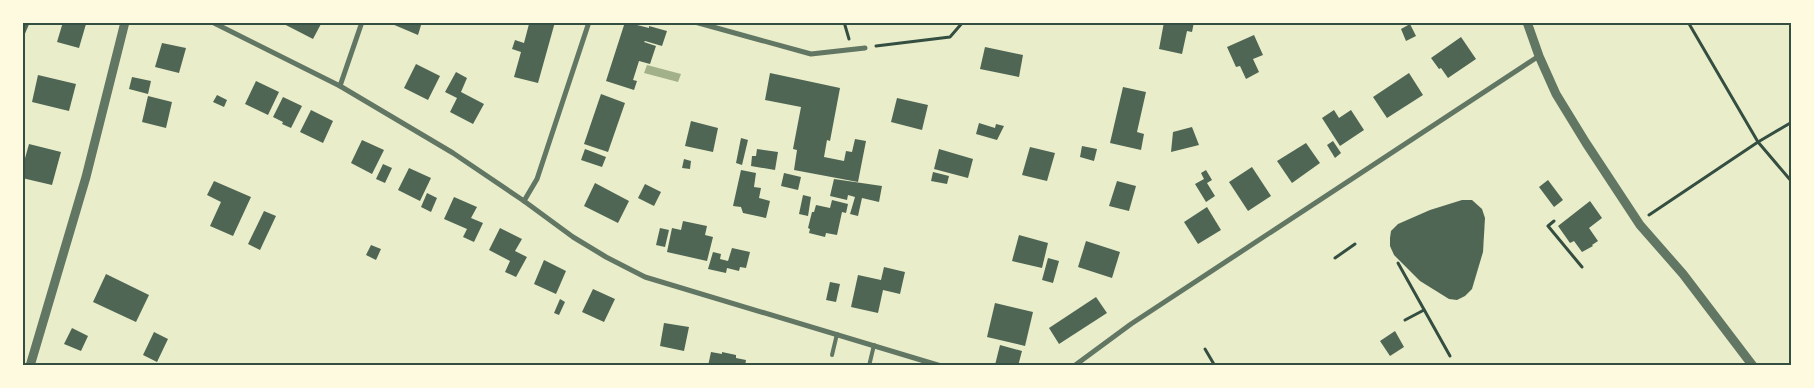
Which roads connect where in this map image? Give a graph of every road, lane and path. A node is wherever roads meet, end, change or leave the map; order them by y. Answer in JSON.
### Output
{"nodes":[{"id":1,"x":125,"y":22,"type":"edge"},
{"id":2,"x":212,"y":22,"type":"edge"},
{"id":3,"x":362,"y":22,"type":"edge"},
{"id":4,"x":590,"y":22,"type":"edge"},
{"id":5,"x":695,"y":22,"type":"edge"},
{"id":6,"x":964,"y":22,"type":"edge"},
{"id":7,"x":1527,"y":22,"type":"edge"},
{"id":8,"x":1688,"y":22,"type":"edge"},
{"id":9,"x":865,"y":48,"type":"joint"},
{"id":10,"x":1539,"y":56,"type":"junction"},
{"id":11,"x":340,"y":86,"type":"junction"},
{"id":12,"x":1792,"y":122,"type":"edge"},
{"id":13,"x":1758,"y":142,"type":"junction"},
{"id":14,"x":1792,"y":182,"type":"edge"},
{"id":15,"x":524,"y":201,"type":"junction"},
{"id":16,"x":1554,"y":221,"type":"dead end"},
{"id":17,"x":1640,"y":225,"type":"junction"},
{"id":18,"x":1355,"y":244,"type":"dead end"},
{"id":19,"x":1335,"y":258,"type":"dead end"},
{"id":20,"x":1398,"y":263,"type":"dead end"},
{"id":21,"x":1582,"y":267,"type":"dead end"},
{"id":22,"x":1424,"y":310,"type":"junction"},
{"id":23,"x":1405,"y":320,"type":"dead end"},
{"id":24,"x":837,"y":334,"type":"junction"},
{"id":25,"x":874,"y":345,"type":"junction"},
{"id":26,"x":1206,"y":349,"type":"dead end"},
{"id":27,"x":832,"y":355,"type":"dead end"},
{"id":28,"x":1450,"y":356,"type":"dead end"},
{"id":29,"x":926,"y":363,"type":"edge"},
{"id":30,"x":30,"y":366,"type":"edge"},
{"id":31,"x":869,"y":366,"type":"edge"},
{"id":32,"x":941,"y":366,"type":"edge"},
{"id":33,"x":1074,"y":366,"type":"edge"},
{"id":34,"x":1215,"y":366,"type":"edge"},
{"id":35,"x":1753,"y":366,"type":"edge"}],
"edges":[{"from":1,"to":30,"type":"street"},
{"from":2,"to":11,"type":"street"},
{"from":3,"to":11,"type":"street"},
{"from":4,"to":15,"type":"street"},
{"from":5,"to":9,"type":"street"},
{"from":6,"to":9,"type":"path"},
{"from":7,"to":10,"type":"street"},
{"from":8,"to":13,"type":"path"},
{"from":10,"to":17,"type":"street"},
{"from":10,"to":33,"type":"street"},
{"from":11,"to":15,"type":"street"},
{"from":12,"to":13,"type":"path"},
{"from":13,"to":14,"type":"path"},
{"from":13,"to":17,"type":"path"},
{"from":15,"to":24,"type":"street"},
{"from":16,"to":21,"type":"path"},
{"from":17,"to":35,"type":"street"},
{"from":18,"to":19,"type":"path"},
{"from":20,"to":22,"type":"path"},
{"from":22,"to":23,"type":"path"},
{"from":22,"to":28,"type":"path"},
{"from":24,"to":25,"type":"street"},
{"from":24,"to":27,"type":"lane"},
{"from":25,"to":29,"type":"street"},
{"from":25,"to":31,"type":"lane"},
{"from":26,"to":34,"type":"path"},
{"from":29,"to":32,"type":"street"}]}
